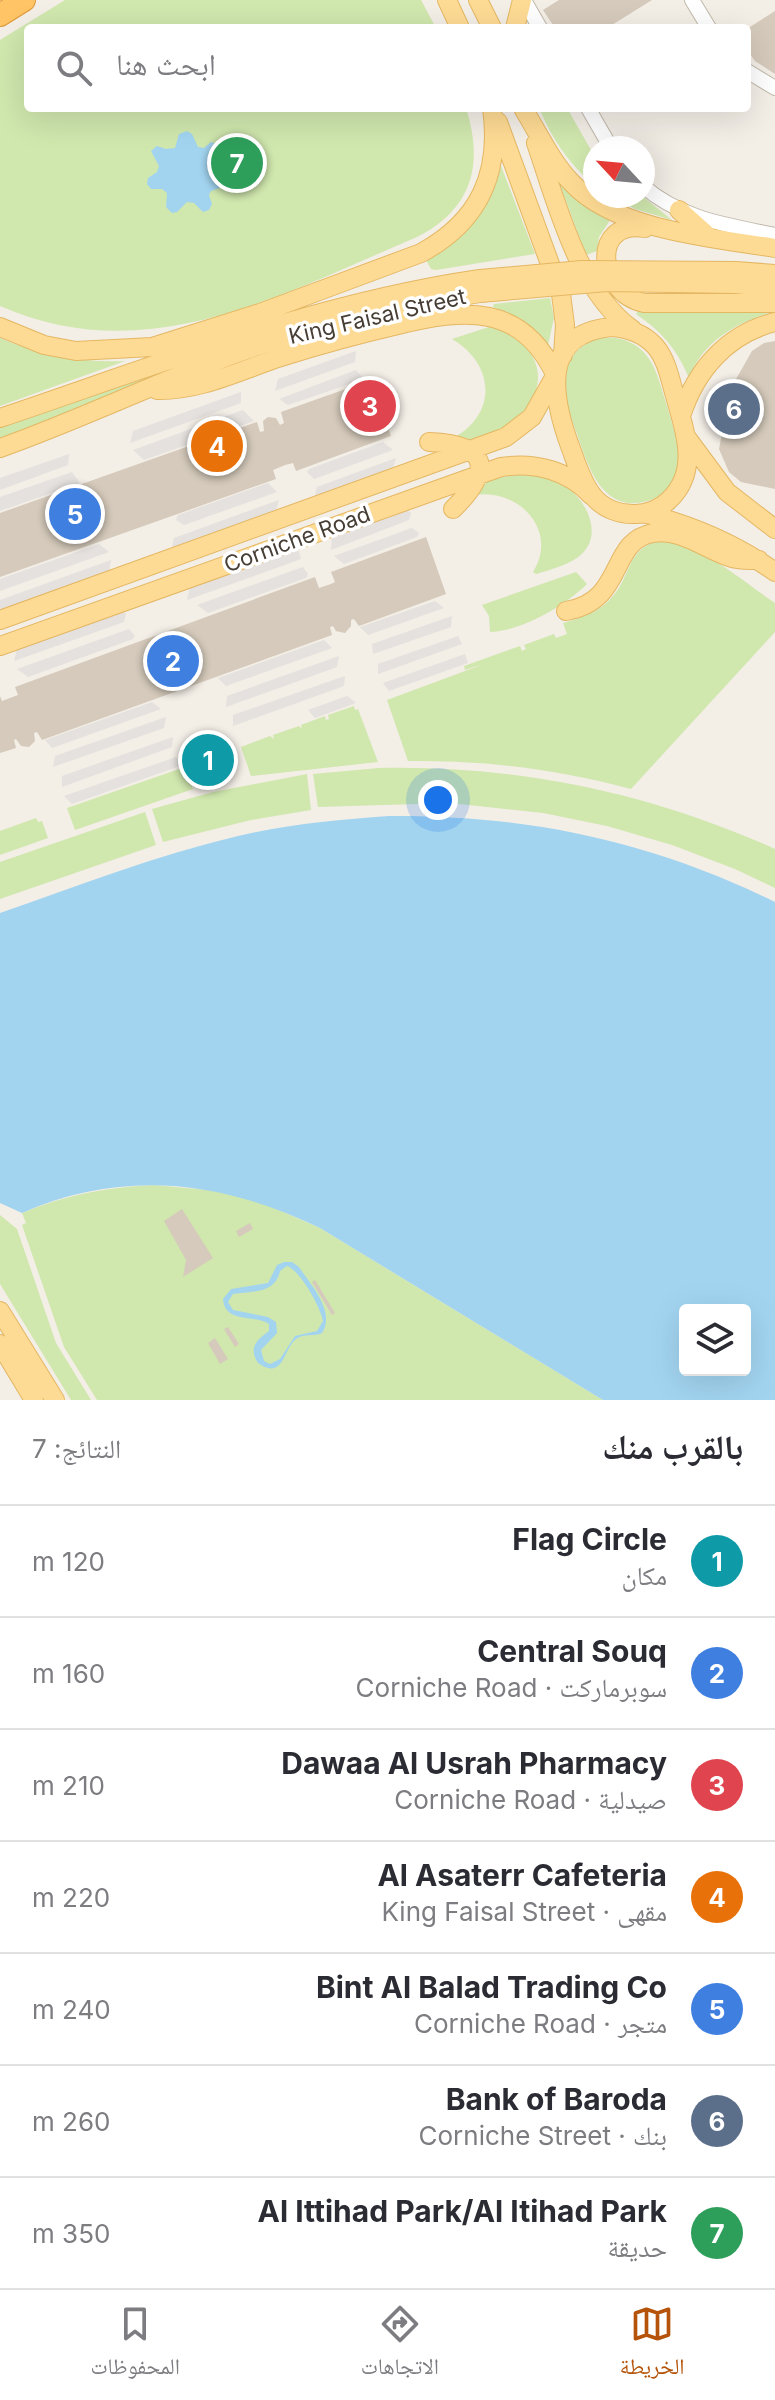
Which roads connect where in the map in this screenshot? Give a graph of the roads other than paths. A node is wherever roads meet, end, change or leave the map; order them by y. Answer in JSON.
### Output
{"nodes":[{"id":1,"x":24,"y":0,"type":"edge"},
{"id":2,"x":447,"y":0,"type":"edge"},
{"id":3,"x":478,"y":0,"type":"edge"},
{"id":4,"x":523,"y":0,"type":"edge"},
{"id":5,"x":692,"y":0,"type":"edge"},
{"id":6,"x":0,"y":15,"type":"edge"},
{"id":7,"x":458,"y":24,"type":"edge"},
{"id":8,"x":490,"y":24,"type":"edge"},
{"id":9,"x":516,"y":24,"type":"edge"},
{"id":10,"x":538,"y":24,"type":"edge"},
{"id":11,"x":707,"y":24,"type":"edge"},
{"id":12,"x":751,"y":73,"type":"edge"},
{"id":13,"x":775,"y":88,"type":"edge"},
{"id":14,"x":492,"y":112,"type":"edge"},
{"id":15,"x":493,"y":112,"type":"edge"},
{"id":16,"x":525,"y":112,"type":"edge"},
{"id":17,"x":526,"y":112,"type":"edge"},
{"id":18,"x":590,"y":112,"type":"edge"},
{"id":19,"x":604,"y":136,"type":"edge"},
{"id":20,"x":655,"y":194,"type":"edge"},
{"id":21,"x":679,"y":210,"type":"junction"},
{"id":22,"x":687,"y":233,"type":"junction"},
{"id":23,"x":775,"y":235,"type":"edge"},
{"id":24,"x":709,"y":237,"type":"junction"},
{"id":25,"x":775,"y":248,"type":"edge"},
{"id":26,"x":775,"y":274,"type":"edge"},
{"id":27,"x":736,"y":278,"type":"junction"},
{"id":28,"x":480,"y":286,"type":"junction"},
{"id":29,"x":775,"y":288,"type":"edge"},
{"id":30,"x":775,"y":303,"type":"edge"},
{"id":31,"x":260,"y":313,"type":"junction"},
{"id":32,"x":771,"y":325,"type":"edge"},
{"id":33,"x":0,"y":327,"type":"edge"},
{"id":34,"x":639,"y":334,"type":"junction"},
{"id":35,"x":109,"y":351,"type":"junction"},
{"id":36,"x":563,"y":355,"type":"junction"},
{"id":37,"x":180,"y":357,"type":"junction"},
{"id":38,"x":555,"y":375,"type":"junction"},
{"id":39,"x":147,"y":390,"type":"junction"},
{"id":40,"x":681,"y":416,"type":"junction"},
{"id":41,"x":0,"y":418,"type":"edge"},
{"id":42,"x":686,"y":435,"type":"junction"},
{"id":43,"x":429,"y":442,"type":"dead end"},
{"id":44,"x":0,"y":448,"type":"edge"},
{"id":45,"x":473,"y":451,"type":"junction"},
{"id":46,"x":479,"y":474,"type":"junction"},
{"id":47,"x":592,"y":496,"type":"junction"},
{"id":48,"x":453,"y":509,"type":"dead end"},
{"id":49,"x":644,"y":513,"type":"junction"},
{"id":50,"x":775,"y":529,"type":"edge"},
{"id":51,"x":759,"y":560,"type":"junction"},
{"id":52,"x":775,"y":572,"type":"edge"},
{"id":53,"x":566,"y":611,"type":"dead end"},
{"id":54,"x":0,"y":620,"type":"edge"},
{"id":55,"x":0,"y":646,"type":"edge"},
{"id":56,"x":0,"y":1311,"type":"edge"},
{"id":57,"x":0,"y":1344,"type":"edge"},
{"id":58,"x":34,"y":1400,"type":"edge"},
{"id":59,"x":55,"y":1400,"type":"edge"}],
"edges":[{"from":1,"to":6,"type":"highway"},
{"from":2,"to":7,"type":"main road"},
{"from":3,"to":8,"type":"main road"},
{"from":4,"to":9,"type":"main road"},
{"from":4,"to":10,"type":"street"},
{"from":5,"to":11,"type":"street"},
{"from":12,"to":13,"type":"street"},
{"from":14,"to":31,"type":"main road"},
{"from":15,"to":36,"type":"main road"},
{"from":16,"to":34,"type":"main road"},
{"from":17,"to":22,"type":"main road"},
{"from":18,"to":19,"type":"street"},
{"from":20,"to":21,"type":"street"},
{"from":21,"to":23,"type":"street"},
{"from":21,"to":24,"type":"main road"},
{"from":22,"to":24,"type":"main road"},
{"from":22,"to":30,"type":"main road"},
{"from":24,"to":25,"type":"main road"},
{"from":26,"to":27,"type":"main road","name":"King Faisal Street"},
{"from":27,"to":28,"type":"main road","name":"King Faisal Street","bridge":true},
{"from":27,"to":29,"type":"main road","name":"King Faisal Street"},
{"from":28,"to":37,"type":"main road","name":"King Faisal Street"},
{"from":28,"to":39,"type":"main road","name":"King Faisal Street"},
{"from":31,"to":35,"type":"main road"},
{"from":31,"to":37,"type":"main road"},
{"from":32,"to":40,"type":"main road"},
{"from":33,"to":35,"type":"main road"},
{"from":34,"to":36,"type":"main road"},
{"from":34,"to":40,"type":"main road"},
{"from":35,"to":37,"type":"main road"},
{"from":36,"to":38,"type":"main road"},
{"from":37,"to":41,"type":"main road","name":"King Faisal Street"},
{"from":38,"to":39,"type":"main road"},
{"from":38,"to":45,"type":"main road","name":"Corniche Road"},
{"from":38,"to":47,"type":"main road"},
{"from":39,"to":44,"type":"main road","name":"King Faisal Street"},
{"from":40,"to":42,"type":"main road"},
{"from":42,"to":49,"type":"main road"},
{"from":42,"to":50,"type":"main road"},
{"from":43,"to":45,"type":"main road"},
{"from":45,"to":46,"type":"main road"},
{"from":45,"to":54,"type":"main road","name":"Corniche Road"},
{"from":46,"to":47,"type":"main road","name":"Corniche Road"},
{"from":46,"to":48,"type":"main road"},
{"from":46,"to":55,"type":"main road","name":"Corniche Road"},
{"from":47,"to":49,"type":"main road"},
{"from":49,"to":51,"type":"main road"},
{"from":51,"to":52,"type":"main road"},
{"from":51,"to":53,"type":"main road"},
{"from":56,"to":59,"type":"main road"},
{"from":57,"to":58,"type":"main road"}]}
